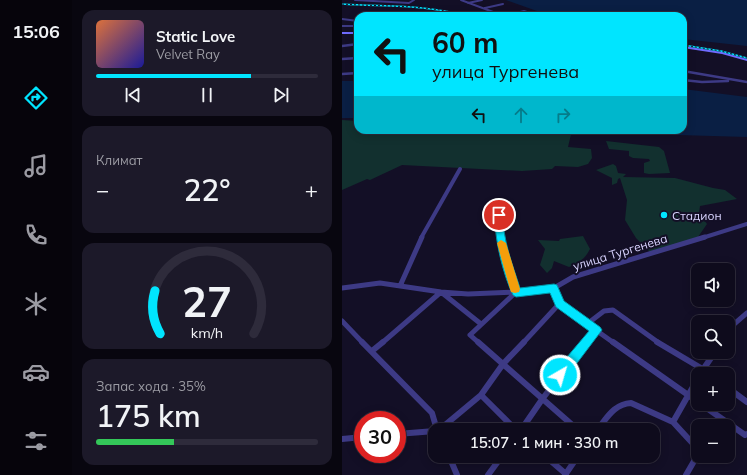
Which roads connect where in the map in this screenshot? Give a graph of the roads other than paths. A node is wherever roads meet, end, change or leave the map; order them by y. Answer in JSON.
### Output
{"nodes":[{"id":1,"x":355,"y":0,"type":"edge"},
{"id":2,"x":360,"y":0,"type":"edge"},
{"id":3,"x":387,"y":0,"type":"edge"},
{"id":4,"x":414,"y":0,"type":"edge"},
{"id":5,"x":461,"y":0,"type":"edge"},
{"id":6,"x":482,"y":0,"type":"edge"},
{"id":7,"x":384,"y":2,"type":"junction"},
{"id":8,"x":468,"y":3,"type":"junction"},
{"id":9,"x":503,"y":4,"type":"dead end"},
{"id":10,"x":484,"y":8,"type":"junction"},
{"id":11,"x":494,"y":12,"type":"edge"},
{"id":12,"x":342,"y":19,"type":"edge"},
{"id":13,"x":354,"y":20,"type":"edge"},
{"id":14,"x":342,"y":26,"type":"edge"},
{"id":15,"x":354,"y":26,"type":"edge"},
{"id":16,"x":342,"y":33,"type":"edge"},
{"id":17,"x":354,"y":33,"type":"edge"},
{"id":18,"x":354,"y":44,"type":"edge"},
{"id":19,"x":342,"y":46,"type":"edge"},
{"id":20,"x":687,"y":48,"type":"edge"},
{"id":21,"x":354,"y":58,"type":"edge"},
{"id":22,"x":342,"y":59,"type":"edge"},
{"id":23,"x":747,"y":60,"type":"edge"},
{"id":24,"x":687,"y":72,"type":"edge"},
{"id":25,"x":354,"y":73,"type":"edge"},
{"id":26,"x":342,"y":74,"type":"edge"},
{"id":27,"x":687,"y":80,"type":"edge"},
{"id":28,"x":728,"y":81,"type":"junction"},
{"id":29,"x":747,"y":82,"type":"edge"},
{"id":30,"x":460,"y":169,"type":"dead end"},
{"id":31,"x":499,"y":215,"type":"dead end"},
{"id":32,"x":747,"y":224,"type":"edge"},
{"id":33,"x":400,"y":286,"type":"junction"},
{"id":34,"x":342,"y":288,"type":"edge"},
{"id":35,"x":554,"y":288,"type":"junction"},
{"id":36,"x":441,"y":292,"type":"junction"},
{"id":37,"x":516,"y":292,"type":"junction"},
{"id":38,"x":559,"y":304,"type":"junction"},
{"id":39,"x":747,"y":313,"type":"edge"},
{"id":40,"x":342,"y":321,"type":"edge"},
{"id":41,"x":735,"y":323,"type":"edge"},
{"id":42,"x":481,"y":324,"type":"junction"},
{"id":43,"x":587,"y":324,"type":"junction"},
{"id":44,"x":596,"y":330,"type":"junction"},
{"id":45,"x":372,"y":351,"type":"junction"},
{"id":46,"x":503,"y":364,"type":"junction"},
{"id":47,"x":696,"y":367,"type":"edge"},
{"id":48,"x":691,"y":392,"type":"edge"},
{"id":49,"x":735,"y":393,"type":"edge"},
{"id":50,"x":481,"y":395,"type":"junction"},
{"id":51,"x":689,"y":396,"type":"junction"},
{"id":52,"x":543,"y":398,"type":"junction"},
{"id":53,"x":747,"y":402,"type":"edge"},
{"id":54,"x":712,"y":411,"type":"edge"},
{"id":55,"x":673,"y":422,"type":"junction"},
{"id":56,"x":435,"y":423,"type":"edge"},
{"id":57,"x":446,"y":423,"type":"edge"},
{"id":58,"x":509,"y":423,"type":"edge"},
{"id":59,"x":526,"y":423,"type":"edge"},
{"id":60,"x":570,"y":423,"type":"edge"},
{"id":61,"x":603,"y":423,"type":"edge"},
{"id":62,"x":428,"y":431,"type":"edge"},
{"id":63,"x":406,"y":433,"type":"edge"},
{"id":64,"x":746,"y":434,"type":"edge"},
{"id":65,"x":354,"y":438,"type":"edge"},
{"id":66,"x":342,"y":439,"type":"edge"},
{"id":67,"x":452,"y":463,"type":"edge"},
{"id":68,"x":497,"y":463,"type":"edge"},
{"id":69,"x":552,"y":463,"type":"edge"},
{"id":70,"x":573,"y":463,"type":"edge"},
{"id":71,"x":458,"y":475,"type":"edge"},
{"id":72,"x":488,"y":475,"type":"edge"},
{"id":73,"x":565,"y":475,"type":"edge"},
{"id":74,"x":686,"y":475,"type":"edge"}],
"edges":[{"from":1,"to":2,"type":"street"},
{"from":2,"to":7,"type":"street"},
{"from":3,"to":7,"type":"street"},
{"from":4,"to":7,"type":"street"},
{"from":5,"to":8,"type":"street"},
{"from":6,"to":8,"type":"street"},
{"from":8,"to":10,"type":"street"},
{"from":9,"to":10,"type":"street"},
{"from":10,"to":11,"type":"street"},
{"from":12,"to":13,"type":"street"},
{"from":14,"to":15,"type":"street"},
{"from":16,"to":17,"type":"street"},
{"from":18,"to":19,"type":"street"},
{"from":20,"to":23,"type":"street"},
{"from":21,"to":22,"type":"street"},
{"from":24,"to":28,"type":"street"},
{"from":25,"to":26,"type":"street"},
{"from":27,"to":28,"type":"street"},
{"from":28,"to":29,"type":"street"},
{"from":30,"to":33,"type":"street"},
{"from":31,"to":37,"type":"street"},
{"from":32,"to":35,"type":"street","name":"улица Тургенева"},
{"from":33,"to":34,"type":"street"},
{"from":33,"to":36,"type":"street"},
{"from":35,"to":37,"type":"street"},
{"from":35,"to":38,"type":"street"},
{"from":36,"to":37,"type":"street"},
{"from":36,"to":42,"type":"street"},
{"from":36,"to":45,"type":"street"},
{"from":37,"to":42,"type":"street"},
{"from":38,"to":43,"type":"street"},
{"from":38,"to":46,"type":"street"},
{"from":39,"to":41,"type":"street"},
{"from":40,"to":45,"type":"street"},
{"from":42,"to":46,"type":"street"},
{"from":43,"to":44,"type":"street"},
{"from":43,"to":47,"type":"street"},
{"from":44,"to":51,"type":"street"},
{"from":44,"to":52,"type":"street"},
{"from":45,"to":56,"type":"street"},
{"from":46,"to":50,"type":"street"},
{"from":46,"to":52,"type":"street"},
{"from":48,"to":51,"type":"street"},
{"from":49,"to":53,"type":"street"},
{"from":50,"to":57,"type":"street"},
{"from":50,"to":58,"type":"street"},
{"from":51,"to":55,"type":"street"},
{"from":52,"to":59,"type":"street"},
{"from":52,"to":60,"type":"street"},
{"from":54,"to":64,"type":"street"},
{"from":55,"to":61,"type":"street"},
{"from":55,"to":74,"type":"street"},
{"from":62,"to":63,"type":"street"},
{"from":65,"to":66,"type":"street"},
{"from":67,"to":71,"type":"street"},
{"from":68,"to":72,"type":"street"},
{"from":69,"to":73,"type":"street"},
{"from":70,"to":73,"type":"street"}]}
